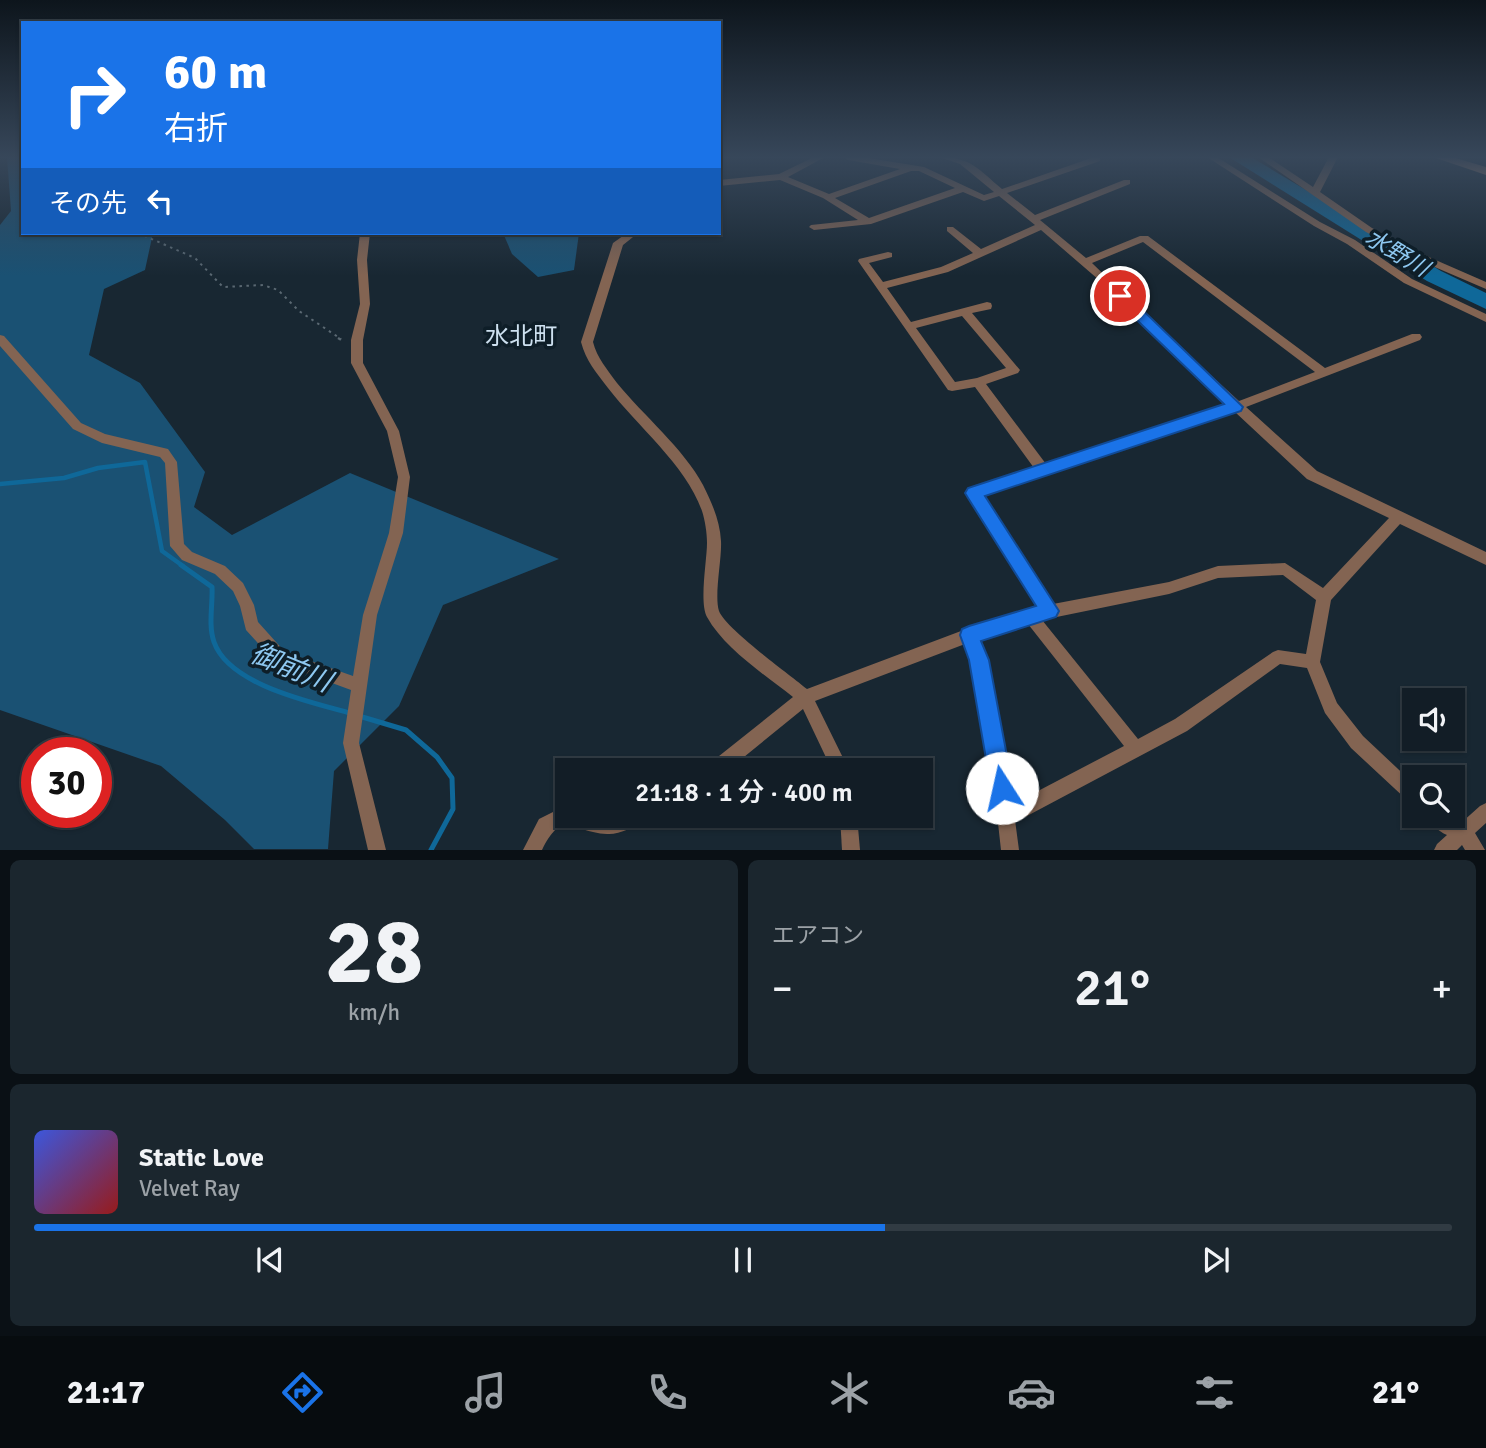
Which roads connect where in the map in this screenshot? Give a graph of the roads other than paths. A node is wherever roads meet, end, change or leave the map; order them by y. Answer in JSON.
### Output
{"nodes":[{"id":1,"x":828,"y":197,"type":"edge"},
{"id":2,"x":940,"y":197,"type":"edge"},
{"id":3,"x":1006,"y":197,"type":"edge"},
{"id":4,"x":1095,"y":197,"type":"edge"},
{"id":5,"x":1274,"y":197,"type":"edge"},
{"id":6,"x":1322,"y":197,"type":"edge"},
{"id":7,"x":868,"y":222,"type":"junction"},
{"id":8,"x":1038,"y":223,"type":"junction"},
{"id":9,"x":814,"y":227,"type":"dead end"},
{"id":10,"x":950,"y":229,"type":"dead end"},
{"id":11,"x":365,"y":235,"type":"edge"},
{"id":12,"x":630,"y":235,"type":"edge"},
{"id":13,"x":979,"y":253,"type":"junction"},
{"id":14,"x":888,"y":255,"type":"dead end"},
{"id":15,"x":1084,"y":263,"type":"junction"},
{"id":16,"x":880,"y":286,"type":"junction"},
{"id":17,"x":1486,"y":286,"type":"edge"},
{"id":18,"x":987,"y":306,"type":"dead end"},
{"id":19,"x":965,"y":312,"type":"junction"},
{"id":20,"x":1486,"y":318,"type":"edge"},
{"id":21,"x":909,"y":326,"type":"junction"},
{"id":22,"x":1416,"y":337,"type":"dead end"},
{"id":23,"x":0,"y":339,"type":"edge"},
{"id":24,"x":1323,"y":372,"type":"junction"},
{"id":25,"x":978,"y":382,"type":"junction"},
{"id":26,"x":1236,"y":407,"type":"junction"},
{"id":27,"x":1043,"y":470,"type":"junction"},
{"id":28,"x":1399,"y":516,"type":"junction"},
{"id":29,"x":1486,"y":559,"type":"edge"},
{"id":30,"x":1324,"y":597,"type":"junction"},
{"id":31,"x":1050,"y":611,"type":"junction"},
{"id":32,"x":1031,"y":617,"type":"junction"},
{"id":33,"x":969,"y":635,"type":"junction"},
{"id":34,"x":1312,"y":662,"type":"junction"},
{"id":35,"x":360,"y":694,"type":"junction"},
{"id":36,"x":805,"y":697,"type":"junction"},
{"id":37,"x":1137,"y":751,"type":"junction"},
{"id":38,"x":730,"y":758,"type":"edge"},
{"id":39,"x":835,"y":758,"type":"edge"},
{"id":40,"x":1402,"y":784,"type":"edge"},
{"id":41,"x":1486,"y":812,"type":"edge"},
{"id":42,"x":1006,"y":814,"type":"junction"},
{"id":43,"x":555,"y":820,"type":"edge"},
{"id":44,"x":850,"y":828,"type":"edge"},
{"id":45,"x":1453,"y":828,"type":"edge"},
{"id":46,"x":1463,"y":832,"type":"junction"},
{"id":47,"x":377,"y":849,"type":"edge"},
{"id":48,"x":532,"y":849,"type":"edge"},
{"id":49,"x":851,"y":849,"type":"edge"},
{"id":50,"x":1010,"y":849,"type":"edge"},
{"id":51,"x":1443,"y":849,"type":"edge"},
{"id":52,"x":1476,"y":849,"type":"edge"}],
"edges":[{"from":1,"to":7,"type":"street"},
{"from":2,"to":7,"type":"street"},
{"from":3,"to":8,"type":"street"},
{"from":4,"to":8,"type":"street"},
{"from":5,"to":20,"type":"street"},
{"from":6,"to":17,"type":"street"},
{"from":7,"to":9,"type":"street"},
{"from":8,"to":13,"type":"street"},
{"from":8,"to":15,"type":"street"},
{"from":10,"to":13,"type":"street"},
{"from":11,"to":35,"type":"street"},
{"from":12,"to":36,"type":"street"},
{"from":13,"to":16,"type":"street"},
{"from":14,"to":16,"type":"street"},
{"from":15,"to":24,"type":"street"},
{"from":15,"to":26,"type":"street"},
{"from":16,"to":21,"type":"street"},
{"from":18,"to":19,"type":"street"},
{"from":19,"to":21,"type":"street"},
{"from":19,"to":25,"type":"street"},
{"from":21,"to":25,"type":"street"},
{"from":22,"to":24,"type":"street"},
{"from":23,"to":35,"type":"street"},
{"from":24,"to":26,"type":"street"},
{"from":25,"to":27,"type":"street"},
{"from":26,"to":27,"type":"street"},
{"from":26,"to":28,"type":"street"},
{"from":27,"to":31,"type":"street"},
{"from":28,"to":29,"type":"street"},
{"from":28,"to":30,"type":"street"},
{"from":30,"to":31,"type":"street"},
{"from":30,"to":34,"type":"street"},
{"from":31,"to":32,"type":"street"},
{"from":32,"to":33,"type":"street"},
{"from":32,"to":37,"type":"street"},
{"from":33,"to":36,"type":"street"},
{"from":33,"to":42,"type":"street"},
{"from":34,"to":37,"type":"street"},
{"from":34,"to":40,"type":"street"},
{"from":35,"to":47,"type":"street"},
{"from":36,"to":38,"type":"street"},
{"from":36,"to":39,"type":"street"},
{"from":37,"to":42,"type":"street"},
{"from":41,"to":46,"type":"street"},
{"from":42,"to":50,"type":"street"},
{"from":43,"to":48,"type":"street"},
{"from":44,"to":49,"type":"street"},
{"from":45,"to":46,"type":"street"},
{"from":46,"to":51,"type":"street"},
{"from":46,"to":52,"type":"street"}]}
